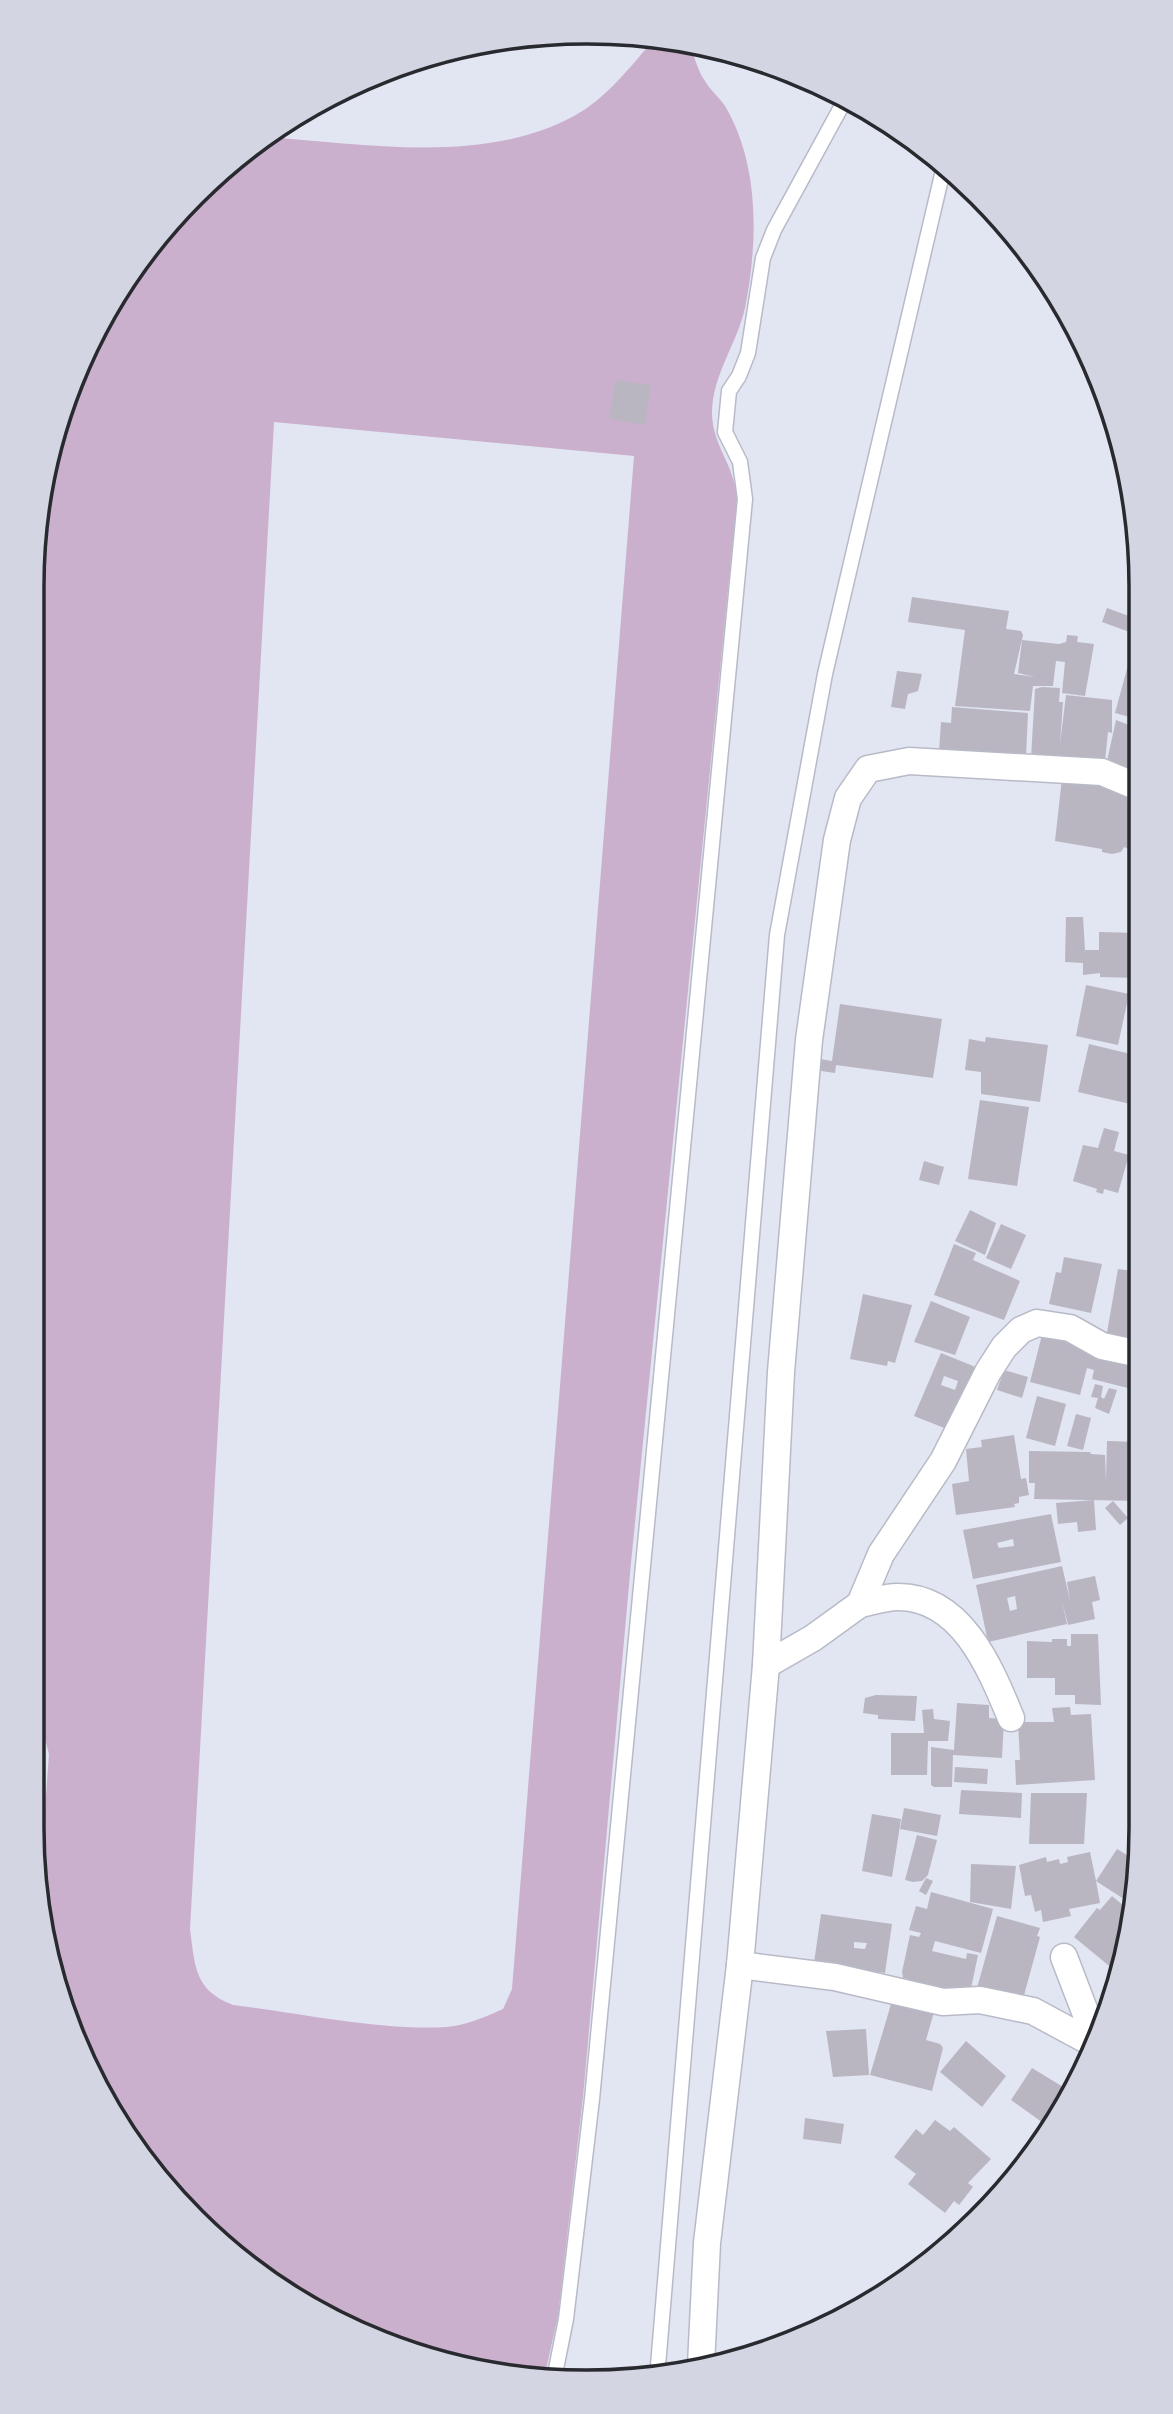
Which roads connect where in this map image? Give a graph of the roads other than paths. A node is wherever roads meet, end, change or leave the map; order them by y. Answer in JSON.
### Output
{"nodes":[{"id":1,"x":841,"y":107,"type":"edge"},
{"id":2,"x":942,"y":176,"type":"edge"},
{"id":3,"x":1129,"y":783,"type":"edge"},
{"id":4,"x":1129,"y":1352,"type":"edge"},
{"id":5,"x":860,"y":1604,"type":"junction"},
{"id":6,"x":766,"y":1665,"type":"junction"},
{"id":7,"x":1011,"y":1718,"type":"dead end"},
{"id":8,"x":1064,"y":1957,"type":"dead end"},
{"id":9,"x":740,"y":1965,"type":"junction"},
{"id":10,"x":1091,"y":2027,"type":"edge"},
{"id":11,"x":1086,"y":2039,"type":"edge"},
{"id":12,"x":701,"y":2358,"type":"edge"},
{"id":13,"x":658,"y":2366,"type":"edge"},
{"id":14,"x":556,"y":2369,"type":"edge"}],
"edges":[{"from":1,"to":14,"type":"lane"},
{"from":2,"to":13,"type":"lane"},
{"from":3,"to":6,"type":"street"},
{"from":4,"to":5,"type":"street"},
{"from":5,"to":6,"type":"street"},
{"from":5,"to":7,"type":"street"},
{"from":6,"to":9,"type":"street"},
{"from":8,"to":10,"type":"street"},
{"from":9,"to":11,"type":"street"},
{"from":9,"to":12,"type":"street"}]}
